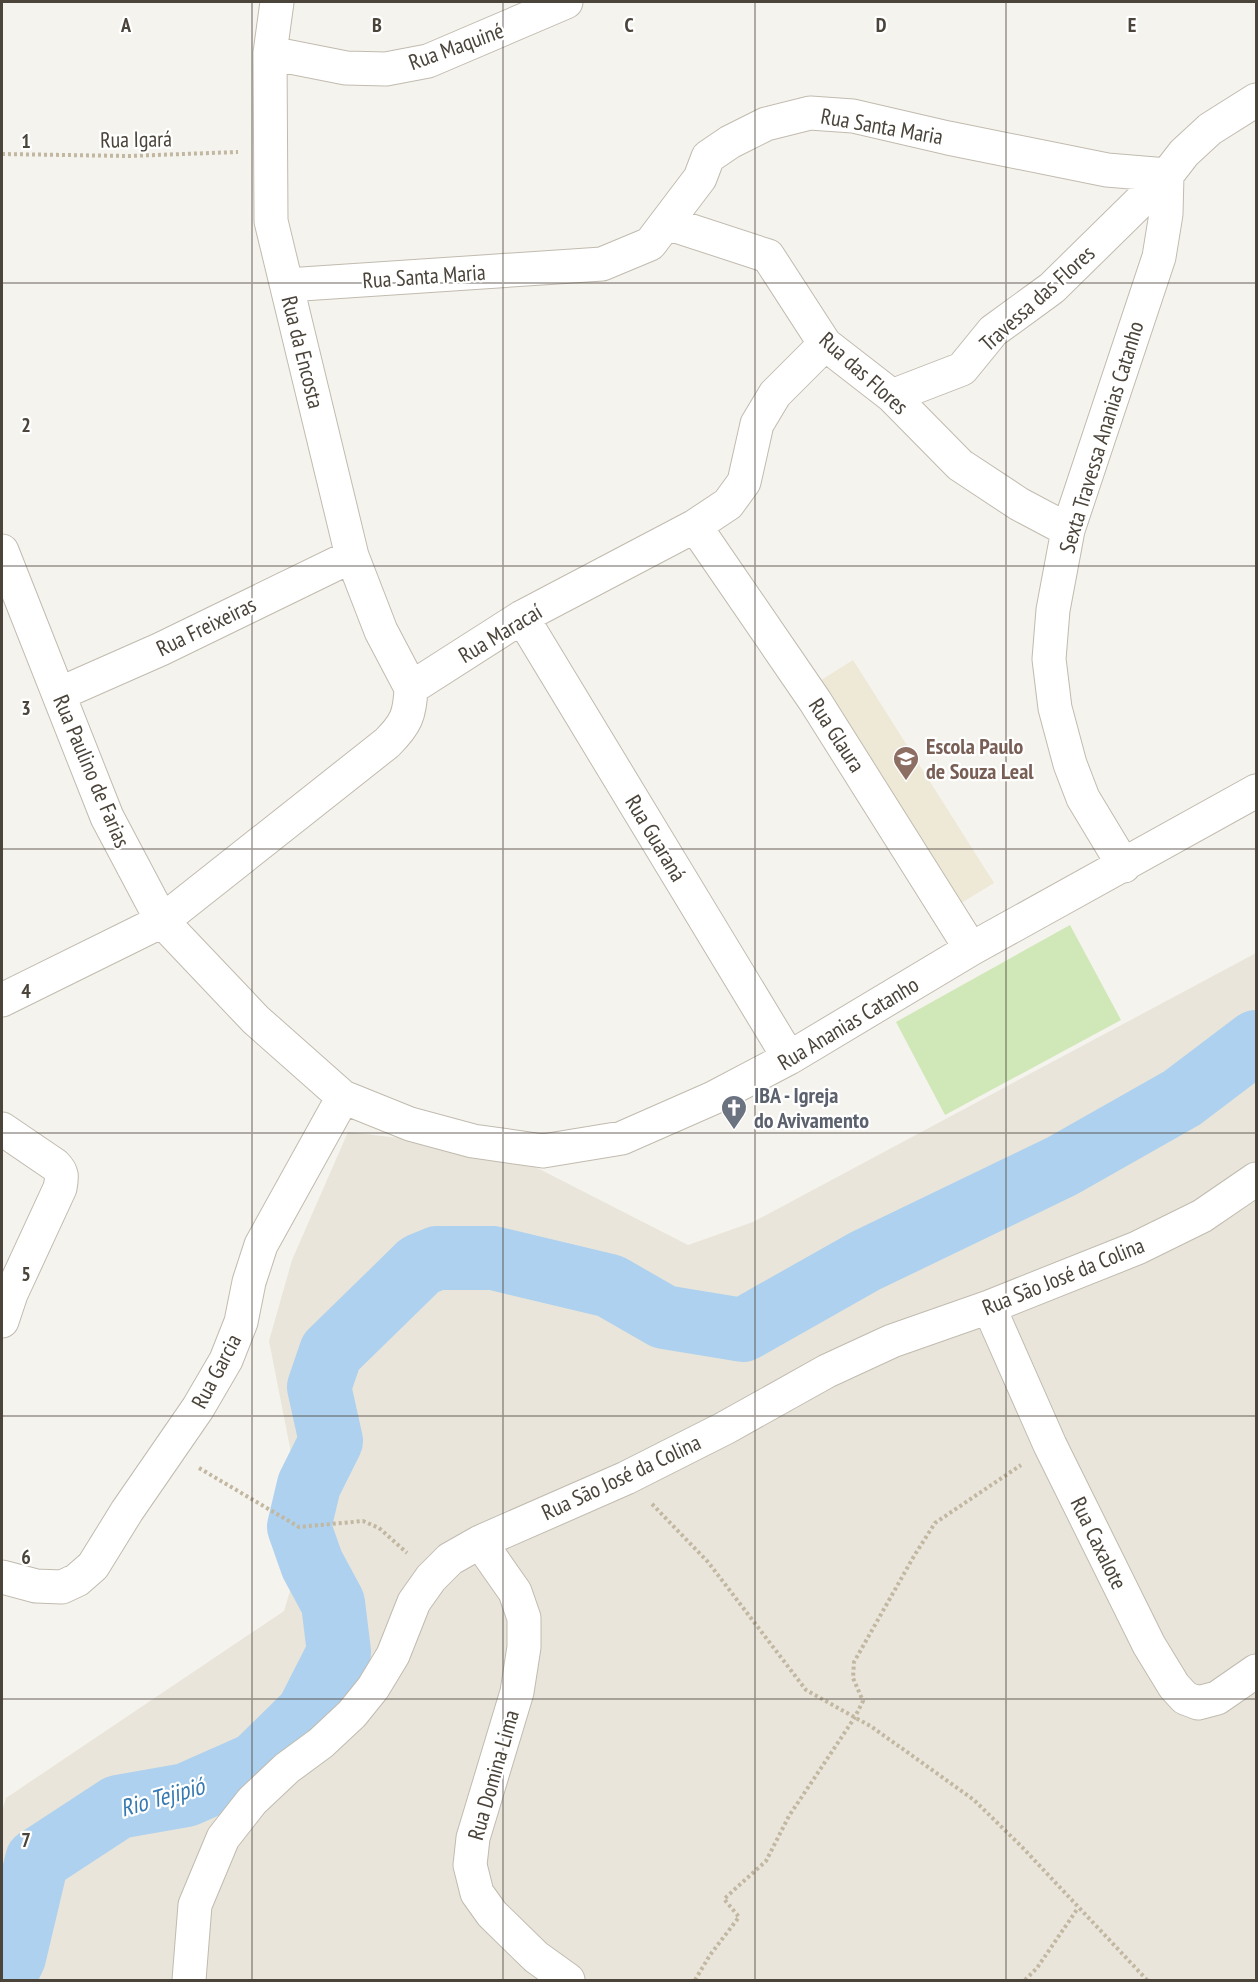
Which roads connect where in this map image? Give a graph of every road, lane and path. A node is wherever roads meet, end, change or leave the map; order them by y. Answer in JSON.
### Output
{"nodes":[{"id":1,"x":277,"y":2,"type":"edge"},
{"id":2,"x":566,"y":2,"type":"edge"},
{"id":3,"x":270,"y":53,"type":"junction"},
{"id":4,"x":1257,"y":100,"type":"edge"},
{"id":5,"x":271,"y":149,"type":"junction"},
{"id":6,"x":2,"y":154,"type":"edge"},
{"id":7,"x":1167,"y":175,"type":"junction"},
{"id":8,"x":667,"y":224,"type":"junction"},
{"id":9,"x":287,"y":285,"type":"junction"},
{"id":10,"x":825,"y":344,"type":"junction"},
{"id":11,"x":892,"y":396,"type":"junction"},
{"id":12,"x":695,"y":526,"type":"junction"},
{"id":13,"x":1068,"y":530,"type":"junction"},
{"id":14,"x":2,"y":551,"type":"edge"},
{"id":15,"x":352,"y":556,"type":"junction"},
{"id":16,"x":522,"y":617,"type":"junction"},
{"id":17,"x":411,"y":688,"type":"junction"},
{"id":18,"x":59,"y":694,"type":"junction"},
{"id":19,"x":1257,"y":791,"type":"edge"},
{"id":20,"x":1124,"y":866,"type":"junction"},
{"id":21,"x":162,"y":921,"type":"junction"},
{"id":22,"x":971,"y":949,"type":"junction"},
{"id":23,"x":2,"y":1000,"type":"edge"},
{"id":24,"x":789,"y":1058,"type":"junction"},
{"id":25,"x":343,"y":1096,"type":"junction"},
{"id":26,"x":2,"y":1129,"type":"edge"},
{"id":27,"x":1257,"y":1179,"type":"edge"},
{"id":28,"x":989,"y":1307,"type":"junction"},
{"id":29,"x":2,"y":1321,"type":"edge"},
{"id":30,"x":1050,"y":1445,"type":"junction"},
{"id":31,"x":168,"y":1449,"type":"junction"},
{"id":32,"x":627,"y":1478,"type":"junction"},
{"id":33,"x":480,"y":1542,"type":"junction"},
{"id":34,"x":2,"y":1577,"type":"edge"},
{"id":35,"x":431,"y":1578,"type":"junction"},
{"id":36,"x":1257,"y":1671,"type":"edge"},
{"id":37,"x":855,"y":1717,"type":"junction"},
{"id":38,"x":1078,"y":1908,"type":"junction"},
{"id":39,"x":189,"y":1980,"type":"edge"},
{"id":40,"x":568,"y":1980,"type":"edge"},
{"id":41,"x":695,"y":1980,"type":"edge"},
{"id":42,"x":1025,"y":1980,"type":"edge"},
{"id":43,"x":1147,"y":1980,"type":"edge"}],
"edges":[{"from":1,"to":3,"type":"street","name":"Rua da Encosta"},
{"from":2,"to":3,"type":"street","name":"Rua Maquiné"},
{"from":3,"to":5,"type":"street","name":"Rua da Encosta"},
{"from":4,"to":7,"type":"street"},
{"from":5,"to":6,"type":"path","name":"Rua Igará"},
{"from":5,"to":9,"type":"street","name":"Rua da Encosta"},
{"from":7,"to":8,"type":"street","name":"Rua Santa Maria"},
{"from":7,"to":11,"type":"street","name":"Travessa das Flores"},
{"from":7,"to":13,"type":"street","name":"Sexta Travessa Ananias Catanho"},
{"from":8,"to":9,"type":"street","name":"Rua Santa Maria"},
{"from":8,"to":10,"type":"street","name":"Rua das Flores"},
{"from":9,"to":15,"type":"street","name":"Rua da Encosta"},
{"from":10,"to":11,"type":"street","name":"Rua das Flores"},
{"from":10,"to":12,"type":"street","name":"Rua Maracaí"},
{"from":11,"to":13,"type":"street","name":"Rua das Flores"},
{"from":12,"to":16,"type":"street","name":"Rua Maracaí"},
{"from":12,"to":22,"type":"street","name":"Rua Glaura"},
{"from":13,"to":20,"type":"street","name":"Sexta Travessa Ananias Catanho"},
{"from":14,"to":18,"type":"street","name":"Rua Paulino de Farias"},
{"from":15,"to":17,"type":"street","name":"Rua da Encosta"},
{"from":15,"to":18,"type":"street","name":"Rua Freixeiras"},
{"from":16,"to":17,"type":"street","name":"Rua Maracaí"},
{"from":16,"to":24,"type":"street","name":"Rua Guaraná"},
{"from":17,"to":21,"type":"street"},
{"from":18,"to":21,"type":"street","name":"Rua Paulino de Farias"},
{"from":19,"to":20,"type":"street","name":"Rua Ananias Catanho"},
{"from":20,"to":22,"type":"street","name":"Rua Ananias Catanho"},
{"from":21,"to":23,"type":"street"},
{"from":21,"to":25,"type":"street","name":"Rua Paulino de Farias"},
{"from":22,"to":24,"type":"street","name":"Rua Ananias Catanho"},
{"from":24,"to":25,"type":"street","name":"Rua Ananias Catanho"},
{"from":25,"to":31,"type":"street","name":"Rua Garcia"},
{"from":26,"to":29,"type":"street"},
{"from":27,"to":28,"type":"street","name":"Rua São José da Colina"},
{"from":28,"to":30,"type":"street","name":"Rua Caxalote"},
{"from":28,"to":32,"type":"street","name":"Rua São José da Colina"},
{"from":30,"to":36,"type":"street","name":"Rua Caxalote"},
{"from":30,"to":37,"type":"path"},
{"from":31,"to":34,"type":"street","name":"Rua Garcia"},
{"from":31,"to":35,"type":"path"},
{"from":32,"to":33,"type":"street","name":"Rua São José da Colina"},
{"from":32,"to":37,"type":"path"},
{"from":33,"to":35,"type":"street","name":"Rua São José da Colina"},
{"from":33,"to":40,"type":"street","name":"Rua Domina Lima"},
{"from":35,"to":39,"type":"street","name":"Rua São José da Colina"},
{"from":37,"to":38,"type":"path"},
{"from":37,"to":41,"type":"path"},
{"from":38,"to":42,"type":"path"},
{"from":38,"to":43,"type":"path"}]}
